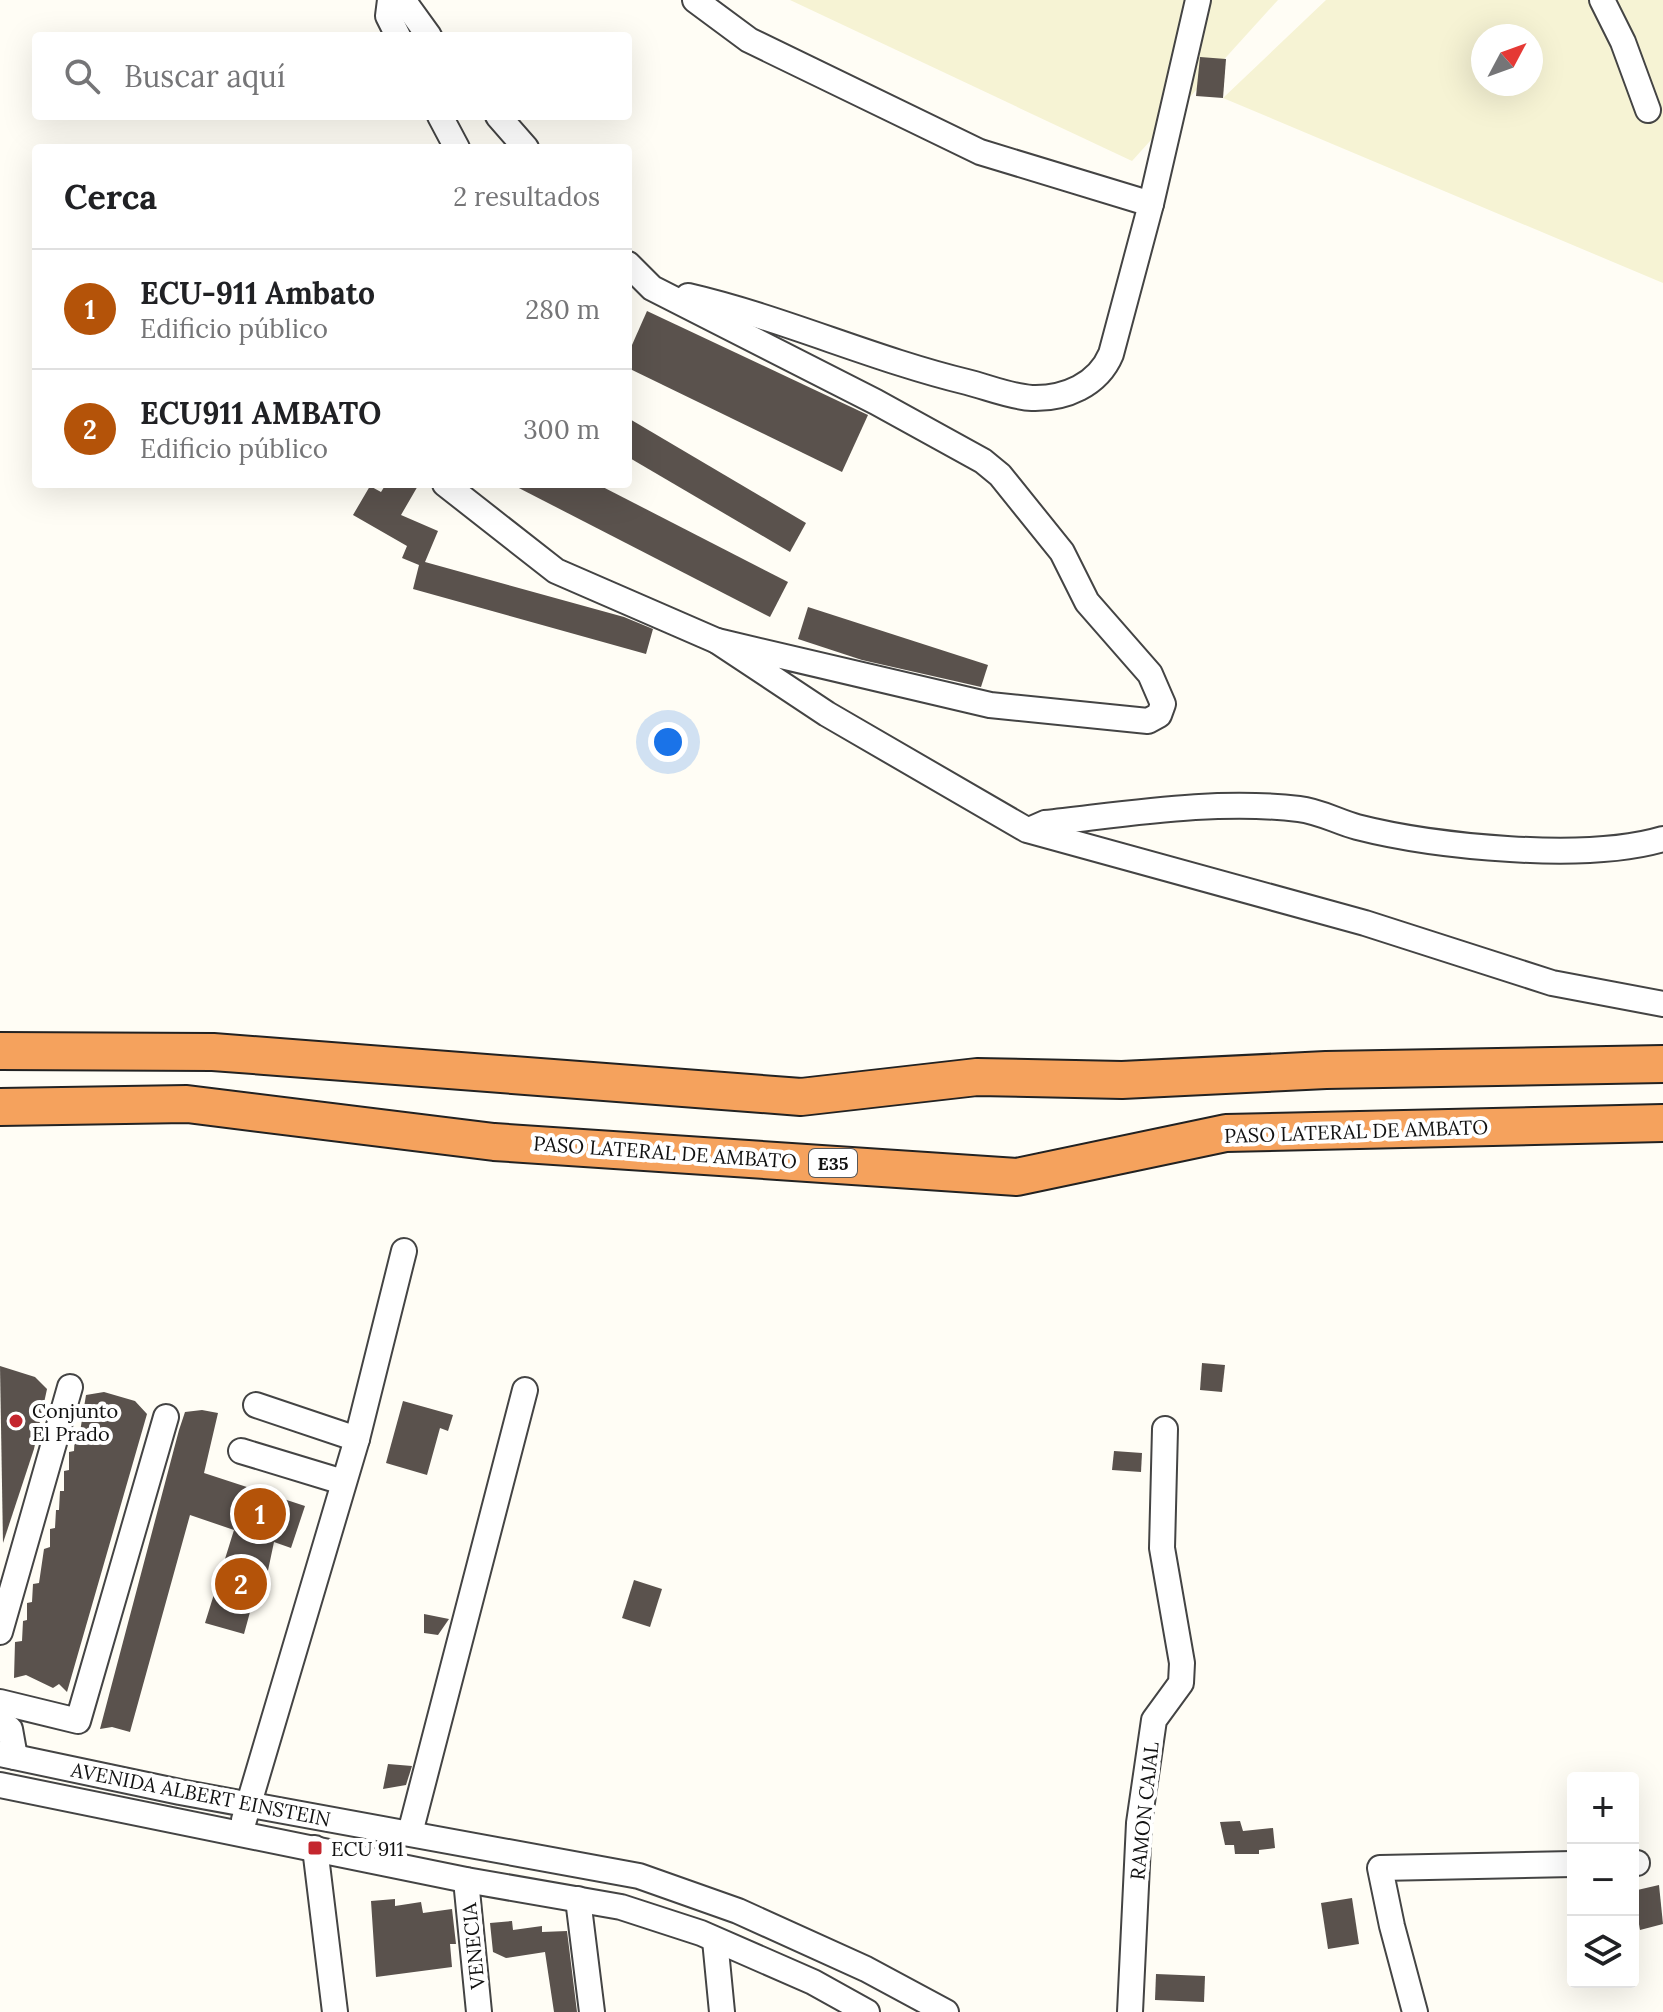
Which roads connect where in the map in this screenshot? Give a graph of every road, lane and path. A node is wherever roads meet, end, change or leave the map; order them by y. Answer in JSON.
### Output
{"nodes":[{"id":1,"x":390,"y":0,"type":"edge"},
{"id":2,"x":403,"y":0,"type":"edge"},
{"id":3,"x":695,"y":0,"type":"edge"},
{"id":4,"x":1198,"y":0,"type":"edge"},
{"id":5,"x":1602,"y":0,"type":"edge"},
{"id":6,"x":396,"y":32,"type":"edge"},
{"id":7,"x":426,"y":32,"type":"edge"},
{"id":8,"x":1648,"y":110,"type":"dead end"},
{"id":9,"x":442,"y":120,"type":"edge"},
{"id":10,"x":502,"y":120,"type":"edge"},
{"id":11,"x":455,"y":144,"type":"edge"},
{"id":12,"x":522,"y":144,"type":"edge"},
{"id":13,"x":1151,"y":204,"type":"junction"},
{"id":14,"x":632,"y":268,"type":"edge"},
{"id":15,"x":652,"y":288,"type":"junction"},
{"id":16,"x":450,"y":488,"type":"edge"},
{"id":17,"x":717,"y":641,"type":"junction"},
{"id":18,"x":1027,"y":830,"type":"junction"},
{"id":19,"x":1663,"y":839,"type":"edge"},
{"id":20,"x":1663,"y":1004,"type":"edge"},
{"id":21,"x":0,"y":1051,"type":"edge"},
{"id":22,"x":1663,"y":1064,"type":"edge"},
{"id":23,"x":0,"y":1107,"type":"edge"},
{"id":24,"x":1663,"y":1123,"type":"edge"},
{"id":25,"x":404,"y":1251,"type":"dead end"},
{"id":26,"x":70,"y":1387,"type":"dead end"},
{"id":27,"x":525,"y":1390,"type":"dead end"},
{"id":28,"x":256,"y":1405,"type":"dead end"},
{"id":29,"x":166,"y":1417,"type":"dead end"},
{"id":30,"x":1165,"y":1429,"type":"dead end"},
{"id":31,"x":357,"y":1439,"type":"junction"},
{"id":32,"x":241,"y":1451,"type":"dead end"},
{"id":33,"x":343,"y":1482,"type":"junction"},
{"id":34,"x":0,"y":1632,"type":"edge"},
{"id":35,"x":0,"y":1702,"type":"edge"},
{"id":36,"x":0,"y":1721,"type":"edge"},
{"id":37,"x":8,"y":1756,"type":"edge"},
{"id":38,"x":0,"y":1785,"type":"edge"},
{"id":39,"x":246,"y":1804,"type":"junction"},
{"id":40,"x":410,"y":1833,"type":"junction"},
{"id":41,"x":241,"y":1834,"type":"junction"},
{"id":42,"x":315,"y":1848,"type":"junction"},
{"id":43,"x":1567,"y":1864,"type":"edge"},
{"id":44,"x":466,"y":1880,"type":"junction"},
{"id":45,"x":578,"y":1899,"type":"junction"},
{"id":46,"x":715,"y":1940,"type":"junction"},
{"id":47,"x":335,"y":2012,"type":"edge"},
{"id":48,"x":479,"y":2012,"type":"edge"},
{"id":49,"x":592,"y":2012,"type":"edge"},
{"id":50,"x":722,"y":2012,"type":"edge"},
{"id":51,"x":867,"y":2012,"type":"edge"},
{"id":52,"x":946,"y":2012,"type":"edge"},
{"id":53,"x":1130,"y":2012,"type":"edge"},
{"id":54,"x":1415,"y":2012,"type":"edge"}],
"edges":[{"from":1,"to":6,"type":"street"},
{"from":2,"to":7,"type":"street"},
{"from":3,"to":13,"type":"street"},
{"from":4,"to":13,"type":"street"},
{"from":5,"to":8,"type":"street"},
{"from":9,"to":11,"type":"street"},
{"from":10,"to":12,"type":"street"},
{"from":13,"to":15,"type":"street"},
{"from":14,"to":15,"type":"street"},
{"from":15,"to":17,"type":"street"},
{"from":16,"to":17,"type":"street"},
{"from":17,"to":18,"type":"street"},
{"from":18,"to":19,"type":"street"},
{"from":18,"to":20,"type":"street"},
{"from":21,"to":22,"type":"highway"},
{"from":23,"to":24,"type":"highway","name":"PASO LATERAL DE AMBATO","number":"E35"},
{"from":25,"to":31,"type":"street"},
{"from":26,"to":34,"type":"street"},
{"from":27,"to":40,"type":"street"},
{"from":28,"to":31,"type":"street"},
{"from":29,"to":35,"type":"street"},
{"from":30,"to":53,"type":"street","name":"RAMON CAJAL"},
{"from":31,"to":33,"type":"street"},
{"from":32,"to":33,"type":"street"},
{"from":33,"to":39,"type":"street"},
{"from":36,"to":37,"type":"street"},
{"from":37,"to":39,"type":"street","name":"AVENIDA ALBERT EINSTEIN"},
{"from":38,"to":41,"type":"street","name":"AVENIDA ALBERT EINSTEIN"},
{"from":39,"to":40,"type":"street","name":"AVENIDA ALBERT EINSTEIN"},
{"from":39,"to":41,"type":"street"},
{"from":40,"to":52,"type":"street","name":"AVENIDA ALBERT EINSTEIN"},
{"from":41,"to":42,"type":"street","name":"AVENIDA ALBERT EINSTEIN"},
{"from":42,"to":44,"type":"street","name":"AVENIDA ALBERT EINSTEIN"},
{"from":42,"to":47,"type":"street"},
{"from":43,"to":54,"type":"street"},
{"from":44,"to":45,"type":"street","name":"AVENIDA ALBERT EINSTEIN"},
{"from":44,"to":48,"type":"street","name":"VENECIA"},
{"from":45,"to":46,"type":"street","name":"AVENIDA ALBERT EINSTEIN"},
{"from":45,"to":49,"type":"street"},
{"from":46,"to":50,"type":"street"},
{"from":46,"to":51,"type":"street","name":"AVENIDA ALBERT EINSTEIN"}]}
